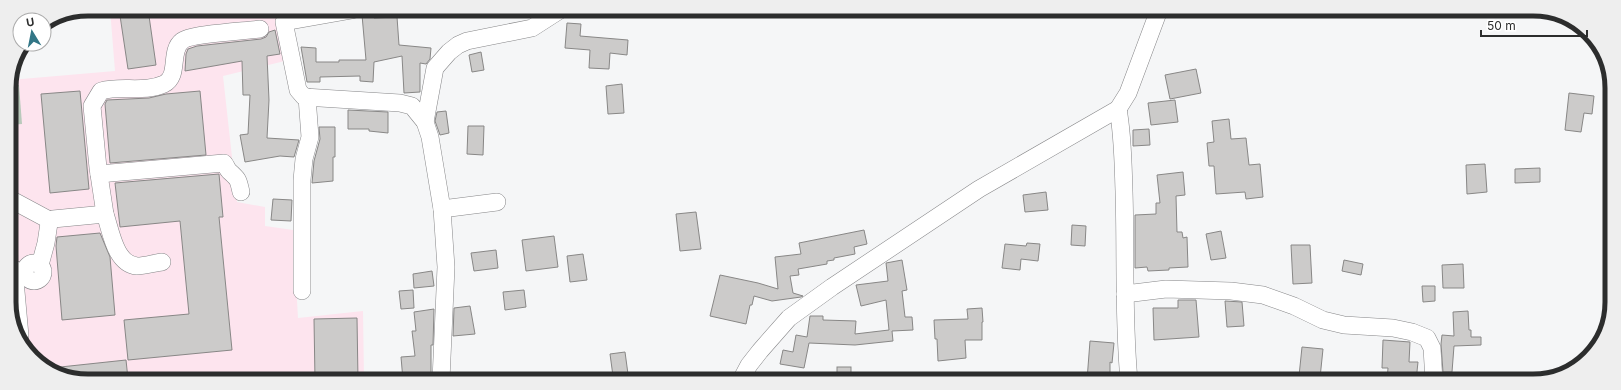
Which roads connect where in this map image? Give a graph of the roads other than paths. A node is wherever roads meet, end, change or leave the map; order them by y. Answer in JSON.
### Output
{"nodes":[{"id":1,"x":283,"y":16,"type":"edge"},
{"id":2,"x":551,"y":16,"type":"edge"},
{"id":3,"x":1157,"y":16,"type":"edge"},
{"id":4,"x":260,"y":29,"type":"dead end"},
{"id":5,"x":307,"y":97,"type":"junction"},
{"id":6,"x":1118,"y":109,"type":"junction"},
{"id":7,"x":425,"y":122,"type":"junction"},
{"id":8,"x":99,"y":174,"type":"junction"},
{"id":9,"x":241,"y":192,"type":"dead end"},
{"id":10,"x":16,"y":202,"type":"edge"},
{"id":11,"x":498,"y":202,"type":"dead end"},
{"id":12,"x":442,"y":209,"type":"junction"},
{"id":13,"x":106,"y":214,"type":"junction"},
{"id":14,"x":51,"y":221,"type":"junction"},
{"id":15,"x":162,"y":262,"type":"dead end"},
{"id":16,"x":21,"y":273,"type":"edge"},
{"id":17,"x":302,"y":291,"type":"dead end"},
{"id":18,"x":1125,"y":294,"type":"junction"},
{"id":19,"x":20,"y":326,"type":"edge"},
{"id":20,"x":441,"y":374,"type":"edge"},
{"id":21,"x":745,"y":374,"type":"edge"},
{"id":22,"x":1129,"y":374,"type":"edge"},
{"id":23,"x":1434,"y":374,"type":"edge"}],
"edges":[{"from":1,"to":5,"type":"street"},
{"from":2,"to":7,"type":"street"},
{"from":3,"to":6,"type":"street"},
{"from":4,"to":8,"type":"street"},
{"from":5,"to":7,"type":"street"},
{"from":5,"to":17,"type":"street"},
{"from":6,"to":18,"type":"street"},
{"from":6,"to":21,"type":"street"},
{"from":7,"to":12,"type":"street"},
{"from":8,"to":9,"type":"street"},
{"from":8,"to":13,"type":"street"},
{"from":10,"to":14,"type":"street"},
{"from":11,"to":12,"type":"street"},
{"from":12,"to":20,"type":"street"},
{"from":13,"to":14,"type":"street"},
{"from":13,"to":15,"type":"street"},
{"from":14,"to":16,"type":"street"},
{"from":16,"to":19,"type":"street"},
{"from":18,"to":22,"type":"street"},
{"from":18,"to":23,"type":"street"}]}
